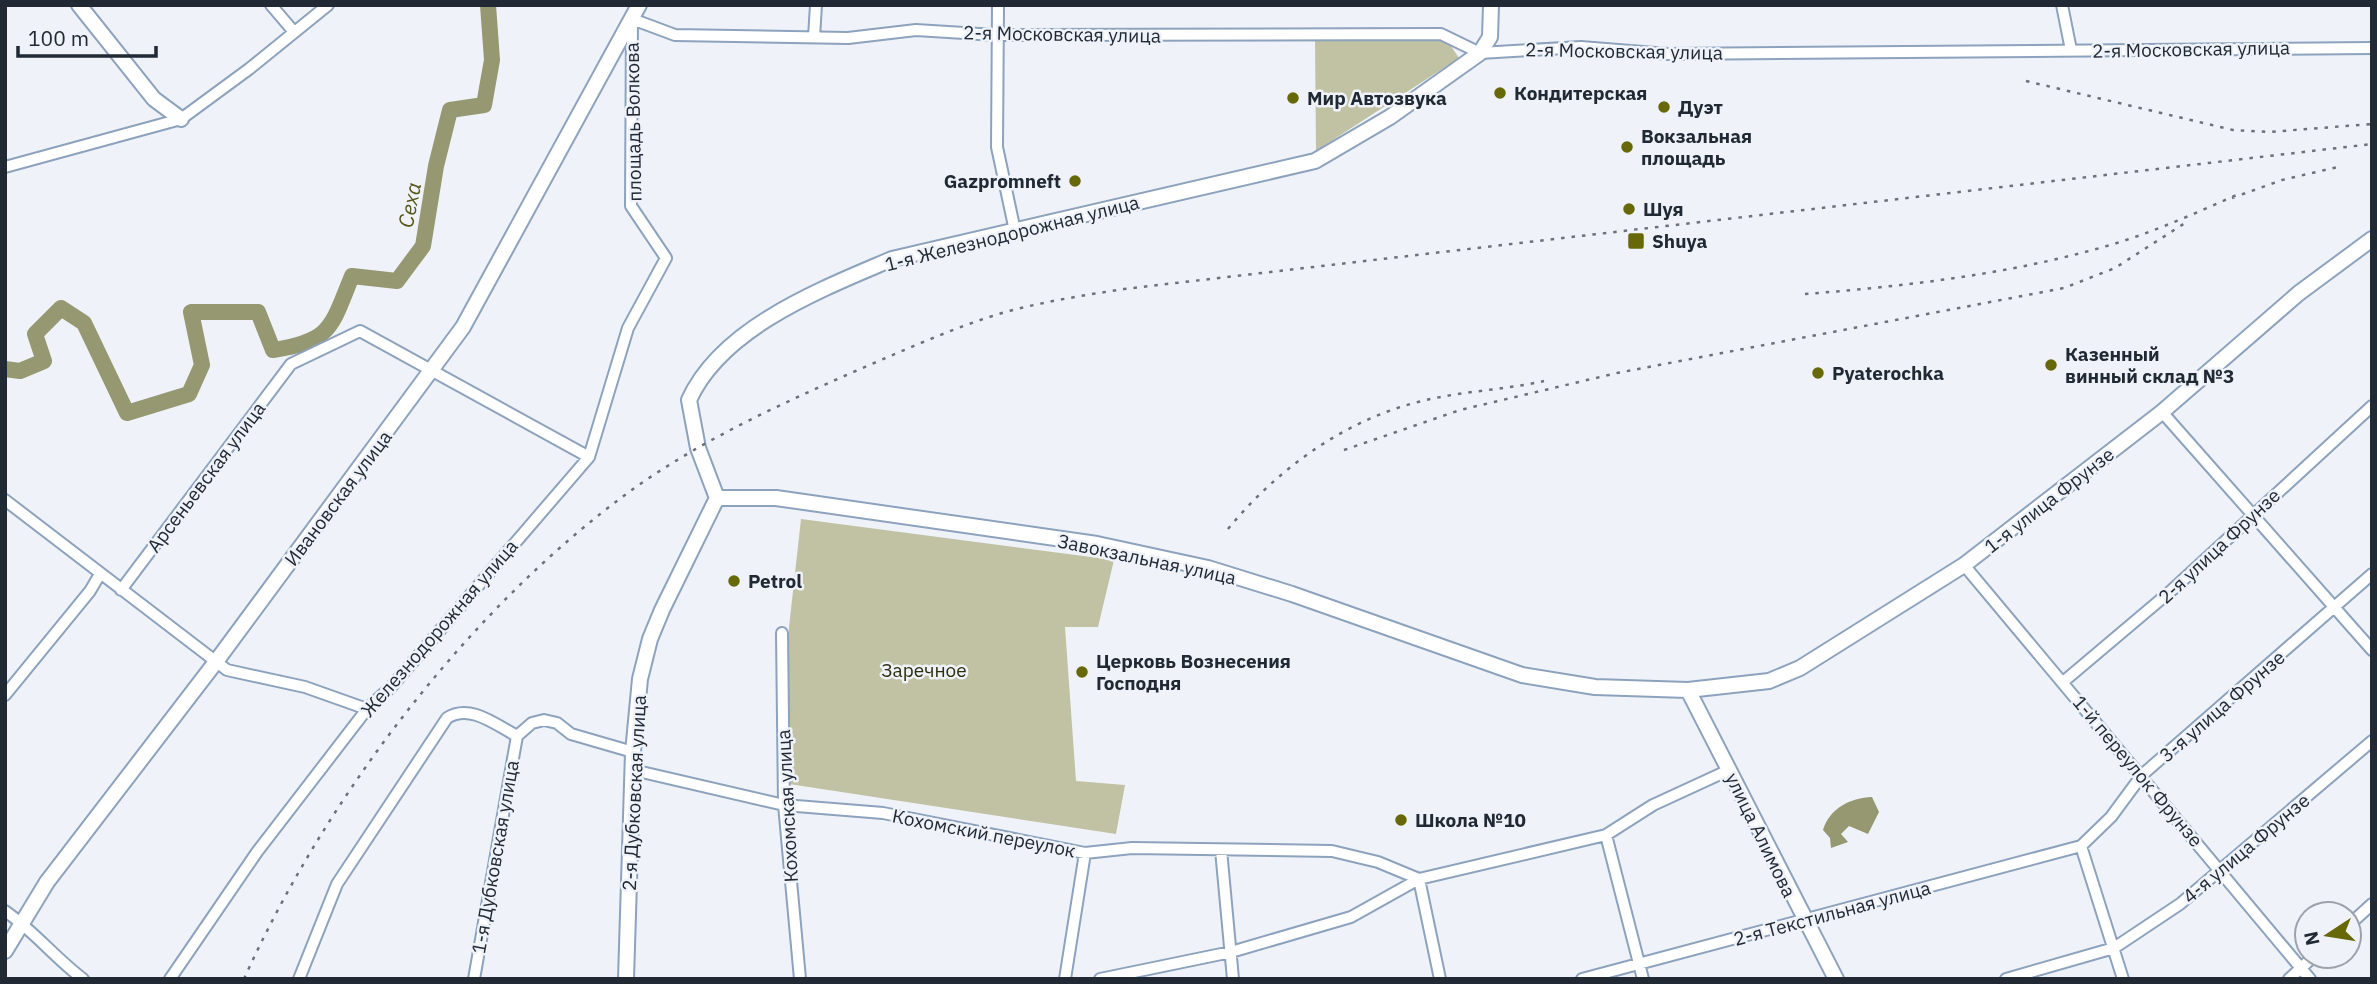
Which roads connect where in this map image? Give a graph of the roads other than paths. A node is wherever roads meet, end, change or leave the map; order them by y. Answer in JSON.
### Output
{"nodes":[{"id":1,"x":79,"y":5,"type":"edge"},
{"id":2,"x":271,"y":5,"type":"edge"},
{"id":3,"x":328,"y":5,"type":"edge"},
{"id":4,"x":639,"y":5,"type":"edge"},
{"id":5,"x":816,"y":5,"type":"edge"},
{"id":6,"x":998,"y":5,"type":"edge"},
{"id":7,"x":1491,"y":5,"type":"edge"},
{"id":8,"x":2062,"y":5,"type":"edge"},
{"id":9,"x":632,"y":19,"type":"junction"},
{"id":10,"x":293,"y":32,"type":"junction"},
{"id":11,"x":996,"y":35,"type":"junction"},
{"id":12,"x":814,"y":37,"type":"junction"},
{"id":13,"x":2372,"y":48,"type":"edge"},
{"id":14,"x":2071,"y":50,"type":"junction"},
{"id":15,"x":1480,"y":53,"type":"junction"},
{"id":16,"x":181,"y":119,"type":"junction"},
{"id":17,"x":5,"y":167,"type":"edge"},
{"id":18,"x":1015,"y":231,"type":"junction"},
{"id":19,"x":2372,"y":239,"type":"edge"},
{"id":20,"x":666,"y":258,"type":"joint"},
{"id":21,"x":432,"y":371,"type":"junction"},
{"id":22,"x":2372,"y":406,"type":"edge"},
{"id":23,"x":2162,"y":412,"type":"junction"},
{"id":24,"x":589,"y":457,"type":"junction"},
{"id":25,"x":717,"y":498,"type":"junction"},
{"id":26,"x":5,"y":500,"type":"edge"},
{"id":27,"x":2253,"y":514,"type":"junction"},
{"id":28,"x":1964,"y":565,"type":"junction"},
{"id":29,"x":100,"y":574,"type":"junction"},
{"id":30,"x":2372,"y":574,"type":"edge"},
{"id":31,"x":121,"y":590,"type":"junction"},
{"id":32,"x":2334,"y":608,"type":"junction"},
{"id":33,"x":782,"y":633,"type":"dead end"},
{"id":34,"x":2372,"y":650,"type":"edge"},
{"id":35,"x":215,"y":663,"type":"junction"},
{"id":36,"x":2063,"y":682,"type":"junction"},
{"id":37,"x":1688,"y":690,"type":"junction"},
{"id":38,"x":5,"y":695,"type":"edge"},
{"id":39,"x":367,"y":709,"type":"junction"},
{"id":40,"x":517,"y":736,"type":"junction"},
{"id":41,"x":2372,"y":741,"type":"edge"},
{"id":42,"x":633,"y":752,"type":"junction"},
{"id":43,"x":633,"y":770,"type":"junction"},
{"id":44,"x":1729,"y":770,"type":"junction"},
{"id":45,"x":2143,"y":775,"type":"junction"},
{"id":46,"x":783,"y":805,"type":"junction"},
{"id":47,"x":1606,"y":835,"type":"junction"},
{"id":48,"x":2081,"y":846,"type":"junction"},
{"id":49,"x":1221,"y":850,"type":"junction"},
{"id":50,"x":1085,"y":853,"type":"junction"},
{"id":51,"x":2221,"y":870,"type":"junction"},
{"id":52,"x":1419,"y":879,"type":"junction"},
{"id":53,"x":5,"y":911,"type":"edge"},
{"id":54,"x":1804,"y":921,"type":"junction"},
{"id":55,"x":22,"y":923,"type":"junction"},
{"id":56,"x":2114,"y":948,"type":"junction"},
{"id":57,"x":5,"y":951,"type":"edge"},
{"id":58,"x":1231,"y":952,"type":"junction"},
{"id":59,"x":2293,"y":958,"type":"edge"},
{"id":60,"x":1639,"y":963,"type":"junction"},
{"id":61,"x":83,"y":979,"type":"edge"},
{"id":62,"x":170,"y":979,"type":"edge"},
{"id":63,"x":299,"y":979,"type":"edge"},
{"id":64,"x":474,"y":979,"type":"edge"},
{"id":65,"x":626,"y":979,"type":"edge"},
{"id":66,"x":800,"y":979,"type":"edge"},
{"id":67,"x":1065,"y":979,"type":"edge"},
{"id":68,"x":1100,"y":979,"type":"edge"},
{"id":69,"x":1233,"y":979,"type":"edge"},
{"id":70,"x":1440,"y":979,"type":"edge"},
{"id":71,"x":1582,"y":979,"type":"edge"},
{"id":72,"x":1643,"y":979,"type":"edge"},
{"id":73,"x":1836,"y":979,"type":"edge"},
{"id":74,"x":2006,"y":979,"type":"edge"},
{"id":75,"x":2123,"y":979,"type":"edge"}],
"edges":[{"from":1,"to":16,"type":"main road"},
{"from":2,"to":10,"type":"street"},
{"from":3,"to":10,"type":"street"},
{"from":4,"to":9,"type":"main road","name":"Ивановская улица"},
{"from":5,"to":12,"type":"street"},
{"from":6,"to":11,"type":"street"},
{"from":7,"to":15,"type":"main road"},
{"from":8,"to":14,"type":"street"},
{"from":9,"to":12,"type":"street","name":"2-я Московская улица"},
{"from":9,"to":20,"type":"street","name":"площадь Волкова"},
{"from":9,"to":21,"type":"main road","name":"Ивановская улица"},
{"from":10,"to":16,"type":"street"},
{"from":11,"to":12,"type":"street","name":"2-я Московская улица"},
{"from":11,"to":15,"type":"street","name":"2-я Московская улица"},
{"from":11,"to":18,"type":"street"},
{"from":13,"to":14,"type":"street","name":"2-я Московская улица"},
{"from":14,"to":15,"type":"street","name":"2-я Московская улица"},
{"from":15,"to":18,"type":"main road","name":"1-я Железнодорожная улица"},
{"from":16,"to":17,"type":"street"},
{"from":18,"to":25,"type":"main road","name":"1-я Железнодорожная улица"},
{"from":19,"to":23,"type":"main road","name":"1-я улица Фрунзе"},
{"from":20,"to":24,"type":"street","name":"Железнодорожная улица"},
{"from":21,"to":24,"type":"street"},
{"from":21,"to":31,"type":"street","name":"Арсеньевская улица"},
{"from":21,"to":35,"type":"main road","name":"Ивановская улица"},
{"from":22,"to":27,"type":"street","name":"2-я улица Фрунзе"},
{"from":23,"to":27,"type":"street"},
{"from":23,"to":28,"type":"main road","name":"1-я улица Фрунзе"},
{"from":24,"to":39,"type":"street","name":"Железнодорожная улица"},
{"from":25,"to":37,"type":"main road","name":"Завокзальная улица"},
{"from":25,"to":42,"type":"main road","name":"2-я Дубковская улица"},
{"from":26,"to":29,"type":"street"},
{"from":27,"to":32,"type":"street"},
{"from":27,"to":36,"type":"street","name":"2-я улица Фрунзе"},
{"from":28,"to":36,"type":"street","name":"1-й переулок Фрунзе"},
{"from":28,"to":37,"type":"main road","name":"1-я улица Фрунзе"},
{"from":29,"to":31,"type":"street"},
{"from":29,"to":38,"type":"street"},
{"from":30,"to":32,"type":"street","name":"3-я улица Фрунзе"},
{"from":31,"to":35,"type":"street"},
{"from":32,"to":34,"type":"street"},
{"from":32,"to":45,"type":"street","name":"3-я улица Фрунзе"},
{"from":33,"to":46,"type":"street","name":"Кохомская улица"},
{"from":35,"to":39,"type":"street"},
{"from":35,"to":55,"type":"main road","name":"Ивановская улица"},
{"from":36,"to":45,"type":"street","name":"1-й переулок Фрунзе"},
{"from":37,"to":44,"type":"main road","name":"улица Алимова"},
{"from":39,"to":62,"type":"street","name":"Железнодорожная улица"},
{"from":40,"to":42,"type":"street"},
{"from":40,"to":63,"type":"street"},
{"from":40,"to":64,"type":"street","name":"1-я Дубковская улица"},
{"from":41,"to":51,"type":"street","name":"4-я улица Фрунзе"},
{"from":42,"to":43,"type":"main road","name":"2-я Дубковская улица"},
{"from":43,"to":46,"type":"street","name":"Кохомский переулок"},
{"from":43,"to":65,"type":"main road","name":"2-я Дубковская улица"},
{"from":44,"to":47,"type":"street"},
{"from":44,"to":54,"type":"main road","name":"улица Алимова"},
{"from":45,"to":48,"type":"street","name":"3-я улица Фрунзе"},
{"from":45,"to":51,"type":"street","name":"1-й переулок Фрунзе"},
{"from":46,"to":50,"type":"street","name":"Кохомский переулок"},
{"from":46,"to":66,"type":"street","name":"Кохомская улица"},
{"from":47,"to":52,"type":"street"},
{"from":47,"to":60,"type":"street"},
{"from":48,"to":54,"type":"street","name":"2-я Текстильная улица"},
{"from":48,"to":56,"type":"street"},
{"from":49,"to":50,"type":"street","name":"Кохомский переулок"},
{"from":49,"to":52,"type":"street","name":"Кохомский переулок"},
{"from":49,"to":58,"type":"street"},
{"from":50,"to":67,"type":"street"},
{"from":51,"to":56,"type":"street","name":"4-я улица Фрунзе"},
{"from":51,"to":59,"type":"street","name":"1-й переулок Фрунзе"},
{"from":52,"to":58,"type":"street"},
{"from":52,"to":70,"type":"street"},
{"from":53,"to":55,"type":"street"},
{"from":54,"to":60,"type":"street","name":"2-я Текстильная улица"},
{"from":54,"to":73,"type":"main road","name":"улица Алимова"},
{"from":55,"to":57,"type":"main road","name":"Ивановская улица"},
{"from":55,"to":61,"type":"street"},
{"from":56,"to":74,"type":"street","name":"4-я улица Фрунзе"},
{"from":56,"to":75,"type":"street"},
{"from":58,"to":68,"type":"street"},
{"from":58,"to":69,"type":"street"},
{"from":60,"to":71,"type":"street","name":"2-я Текстильная улица"},
{"from":60,"to":72,"type":"street"}]}
